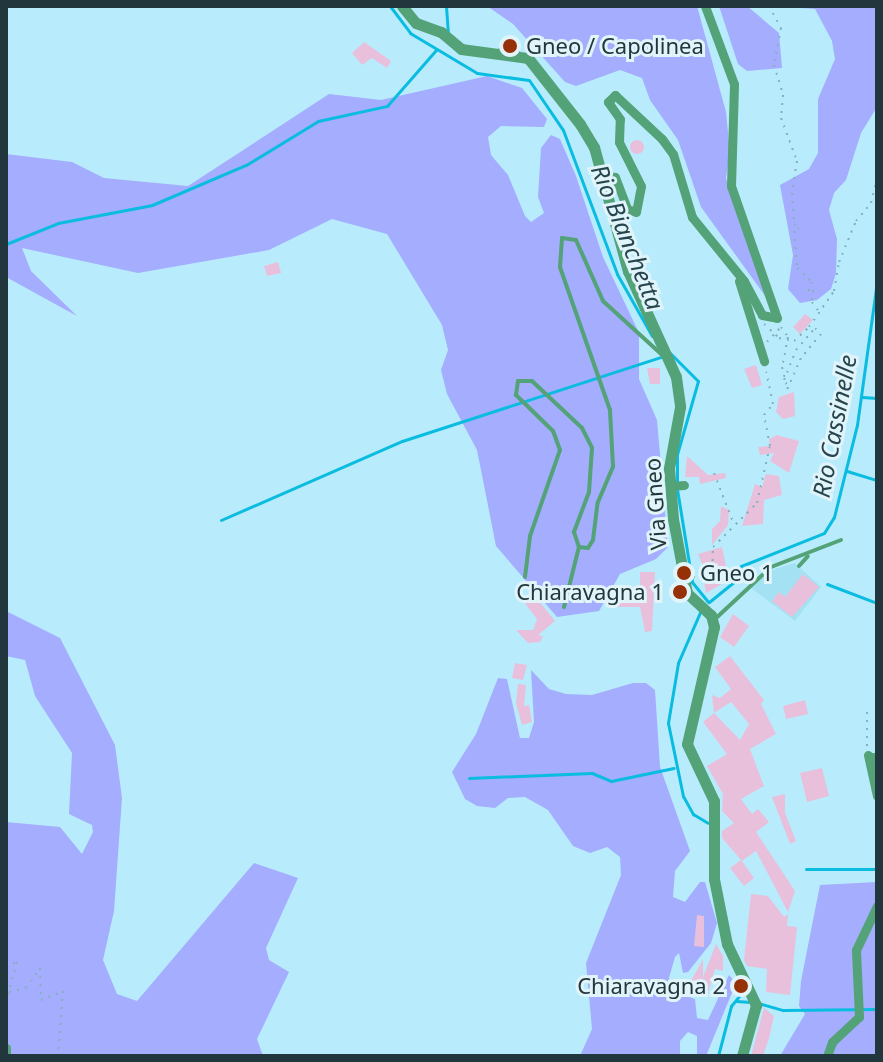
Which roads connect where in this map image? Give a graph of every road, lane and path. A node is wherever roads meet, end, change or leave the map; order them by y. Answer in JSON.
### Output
{"nodes":[{"id":1,"x":402,"y":6,"type":"edge"},
{"id":2,"x":705,"y":6,"type":"edge"},
{"id":3,"x":769,"y":6,"type":"edge"},
{"id":4,"x":602,"y":175,"type":"junction"},
{"id":5,"x":877,"y":179,"type":"edge"},
{"id":6,"x":738,"y":274,"type":"junction"},
{"id":7,"x":819,"y":312,"type":"junction"},
{"id":8,"x":781,"y":327,"type":"dead end"},
{"id":9,"x":788,"y":339,"type":"junction"},
{"id":10,"x":764,"y":361,"type":"junction"},
{"id":11,"x":672,"y":366,"type":"junction"},
{"id":12,"x":784,"y":380,"type":"junction"},
{"id":13,"x":714,"y":473,"type":"dead end"},
{"id":14,"x":684,"y":485,"type":"dead end"},
{"id":15,"x":670,"y":486,"type":"junction"},
{"id":16,"x":733,"y":523,"type":"junction"},
{"id":17,"x":841,"y":540,"type":"dead end"},
{"id":18,"x":579,"y":547,"type":"junction"},
{"id":19,"x":808,"y":556,"type":"junction"},
{"id":20,"x":799,"y":566,"type":"dead end"},
{"id":21,"x":703,"y":574,"type":"dead end"},
{"id":22,"x":525,"y":577,"type":"dead end"},
{"id":23,"x":564,"y":607,"type":"dead end"},
{"id":24,"x":712,"y":618,"type":"junction"},
{"id":25,"x":867,"y":712,"type":"dead end"},
{"id":26,"x":868,"y":755,"type":"junction"},
{"id":27,"x":877,"y":774,"type":"edge"},
{"id":28,"x":877,"y":796,"type":"edge"},
{"id":29,"x":877,"y":906,"type":"edge"},
{"id":30,"x":6,"y":967,"type":"edge"},
{"id":31,"x":9,"y":992,"type":"junction"},
{"id":32,"x":6,"y":1002,"type":"edge"},
{"id":33,"x":6,"y":1048,"type":"edge"},
{"id":34,"x":6,"y":1056,"type":"edge"},
{"id":35,"x":58,"y":1056,"type":"edge"},
{"id":36,"x":742,"y":1056,"type":"edge"},
{"id":37,"x":827,"y":1056,"type":"edge"}],
"edges":[{"from":1,"to":4,"type":"street","name":"Via Gneo"},
{"from":2,"to":6,"type":"street"},
{"from":3,"to":7,"type":"path"},
{"from":4,"to":6,"type":"street"},
{"from":4,"to":11,"type":"street","name":"Via Gneo"},
{"from":5,"to":7,"type":"path"},
{"from":6,"to":10,"type":"street"},
{"from":7,"to":9,"type":"path"},
{"from":8,"to":9,"type":"path"},
{"from":9,"to":10,"type":"path"},
{"from":9,"to":12,"type":"path"},
{"from":10,"to":16,"type":"path"},
{"from":11,"to":15,"type":"street","name":"Via Gneo"},
{"from":11,"to":18,"type":"lane"},
{"from":12,"to":12,"type":"path"},
{"from":13,"to":16,"type":"path"},
{"from":14,"to":15,"type":"street"},
{"from":15,"to":24,"type":"street","name":"Via Gneo"},
{"from":16,"to":21,"type":"path"},
{"from":17,"to":19,"type":"lane"},
{"from":18,"to":22,"type":"lane"},
{"from":18,"to":23,"type":"lane"},
{"from":19,"to":20,"type":"lane"},
{"from":19,"to":24,"type":"lane"},
{"from":24,"to":36,"type":"street"},
{"from":25,"to":26,"type":"path"},
{"from":26,"to":27,"type":"street"},
{"from":26,"to":28,"type":"street"},
{"from":29,"to":37,"type":"street"},
{"from":30,"to":31,"type":"path"},
{"from":31,"to":32,"type":"path"},
{"from":31,"to":35,"type":"path"},
{"from":33,"to":34,"type":"street"}]}
